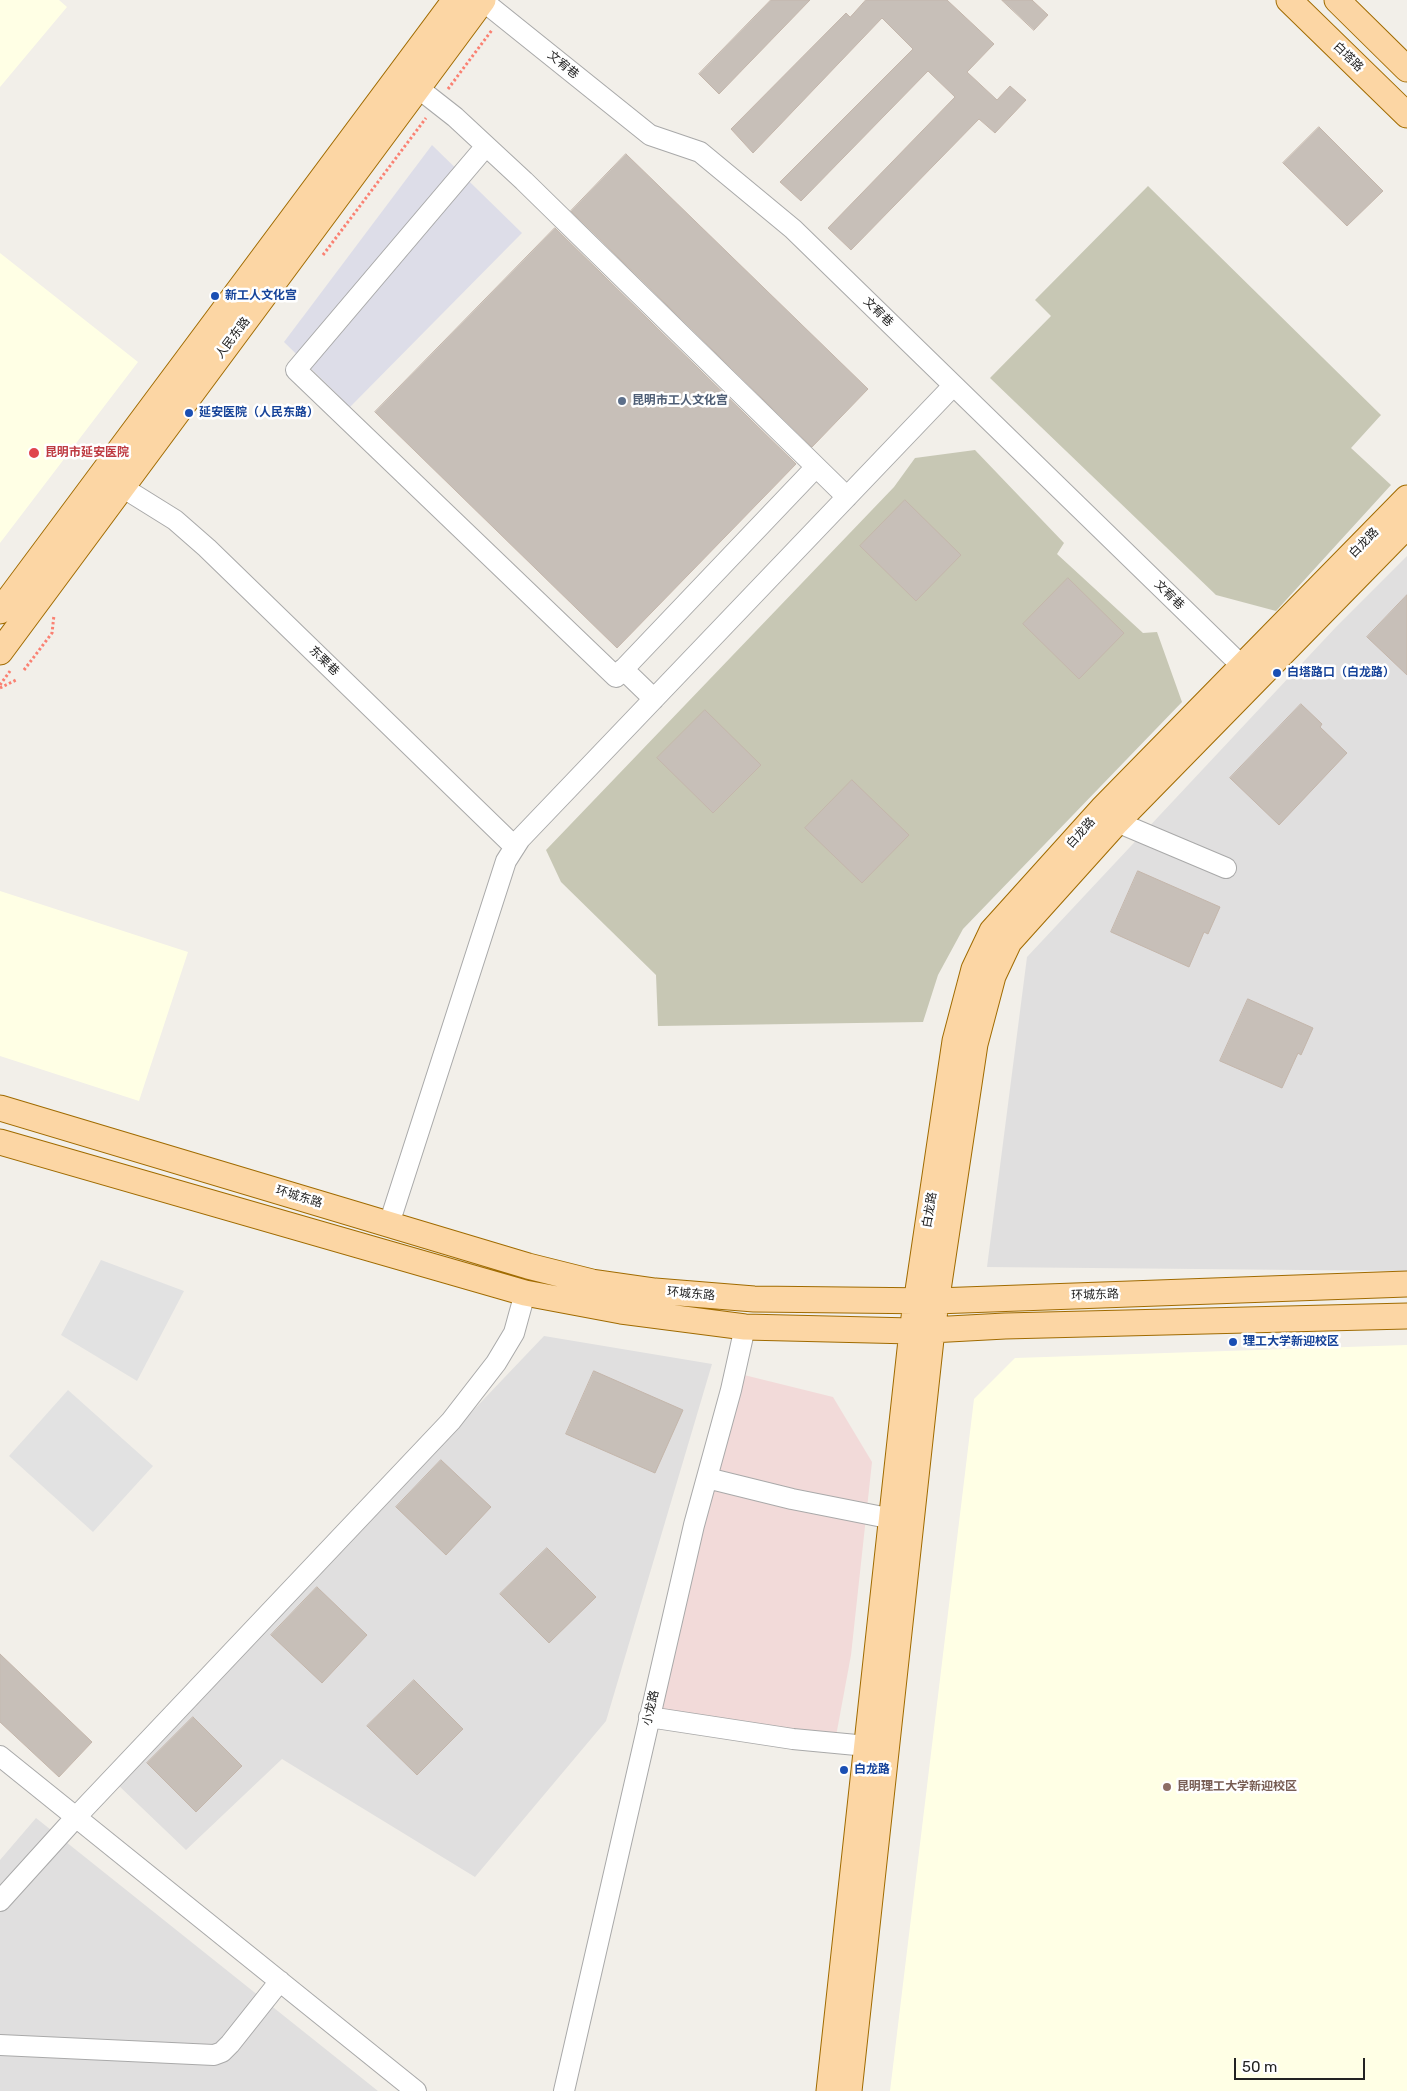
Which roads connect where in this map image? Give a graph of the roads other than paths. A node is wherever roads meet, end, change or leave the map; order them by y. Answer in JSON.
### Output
{"nodes":[{"id":1,"x":454,"y":0,"type":"edge"},
{"id":2,"x":483,"y":0,"type":"edge"},
{"id":3,"x":1289,"y":0,"type":"edge"},
{"id":4,"x":1336,"y":0,"type":"edge"},
{"id":5,"x":1407,"y":69,"type":"edge"},
{"id":6,"x":418,"y":88,"type":"junction"},
{"id":7,"x":1407,"y":115,"type":"edge"},
{"id":8,"x":486,"y":146,"type":"junction"},
{"id":9,"x":953,"y":386,"type":"junction"},
{"id":10,"x":816,"y":466,"type":"junction"},
{"id":11,"x":122,"y":487,"type":"junction"},
{"id":12,"x":847,"y":497,"type":"junction"},
{"id":13,"x":1407,"y":498,"type":"edge"},
{"id":14,"x":1407,"y":526,"type":"edge"},
{"id":15,"x":0,"y":611,"type":"edge"},
{"id":16,"x":0,"y":652,"type":"edge"},
{"id":17,"x":1242,"y":666,"type":"junction"},
{"id":18,"x":623,"y":669,"type":"junction"},
{"id":19,"x":654,"y":699,"type":"junction"},
{"id":20,"x":1116,"y":822,"type":"junction"},
{"id":21,"x":515,"y":847,"type":"junction"},
{"id":22,"x":1226,"y":868,"type":"dead end"},
{"id":23,"x":0,"y":1108,"type":"edge"},
{"id":24,"x":0,"y":1142,"type":"edge"},
{"id":25,"x":389,"y":1224,"type":"junction"},
{"id":26,"x":1407,"y":1284,"type":"edge"},
{"id":27,"x":525,"y":1293,"type":"junction"},
{"id":28,"x":926,"y":1301,"type":"junction"},
{"id":29,"x":1407,"y":1316,"type":"edge"},
{"id":30,"x":745,"y":1327,"type":"junction"},
{"id":31,"x":922,"y":1330,"type":"junction"},
{"id":32,"x":707,"y":1478,"type":"junction"},
{"id":33,"x":893,"y":1519,"type":"junction"},
{"id":34,"x":649,"y":1717,"type":"junction"},
{"id":35,"x":867,"y":1746,"type":"junction"},
{"id":36,"x":0,"y":1756,"type":"edge"},
{"id":37,"x":76,"y":1816,"type":"junction"},
{"id":38,"x":0,"y":1901,"type":"edge"},
{"id":39,"x":280,"y":1981,"type":"junction"},
{"id":40,"x":0,"y":2045,"type":"edge"},
{"id":41,"x":416,"y":2091,"type":"edge"},
{"id":42,"x":564,"y":2091,"type":"edge"},
{"id":43,"x":829,"y":2091,"type":"edge"},
{"id":44,"x":849,"y":2091,"type":"edge"}],
"edges":[{"from":1,"to":15,"type":"main road","name":"人民东路"},
{"from":2,"to":6,"type":"main road","name":"人民东路"},
{"from":2,"to":9,"type":"street","name":"文宥巷"},
{"from":3,"to":7,"type":"main road","name":"白塔路"},
{"from":4,"to":5,"type":"main road"},
{"from":6,"to":8,"type":"street"},
{"from":6,"to":11,"type":"main road","name":"人民东路"},
{"from":8,"to":10,"type":"street"},
{"from":8,"to":18,"type":"street"},
{"from":9,"to":12,"type":"street"},
{"from":9,"to":17,"type":"street","name":"文宥巷"},
{"from":10,"to":12,"type":"street"},
{"from":10,"to":18,"type":"street"},
{"from":11,"to":16,"type":"main road","name":"人民东路"},
{"from":11,"to":21,"type":"street","name":"东栗巷"},
{"from":12,"to":19,"type":"street"},
{"from":13,"to":17,"type":"main road","name":"白龙路"},
{"from":14,"to":20,"type":"main road","name":"白龙路"},
{"from":17,"to":28,"type":"main road","name":"白龙路"},
{"from":18,"to":19,"type":"street"},
{"from":19,"to":21,"type":"street"},
{"from":20,"to":22,"type":"street"},
{"from":20,"to":28,"type":"main road","name":"白龙路"},
{"from":21,"to":25,"type":"street"},
{"from":23,"to":25,"type":"main road","name":"环城东路"},
{"from":24,"to":27,"type":"main road","name":"环城东路"},
{"from":25,"to":28,"type":"main road","name":"环城东路"},
{"from":26,"to":28,"type":"main road","name":"环城东路"},
{"from":27,"to":30,"type":"main road","name":"环城东路"},
{"from":27,"to":37,"type":"street"},
{"from":28,"to":31,"type":"main road","name":"白龙路"},
{"from":29,"to":31,"type":"main road","name":"环城东路"},
{"from":30,"to":31,"type":"main road","name":"环城东路"},
{"from":30,"to":32,"type":"street","name":"小龙路"},
{"from":31,"to":33,"type":"main road","name":"白龙路"},
{"from":31,"to":44,"type":"main road","name":"白龙路"},
{"from":32,"to":33,"type":"street"},
{"from":32,"to":34,"type":"street","name":"小龙路"},
{"from":33,"to":35,"type":"main road","name":"白龙路"},
{"from":34,"to":35,"type":"street"},
{"from":34,"to":42,"type":"street","name":"小龙路"},
{"from":35,"to":43,"type":"main road","name":"白龙路"},
{"from":36,"to":37,"type":"street"},
{"from":37,"to":38,"type":"street"},
{"from":37,"to":39,"type":"street"},
{"from":39,"to":40,"type":"street"},
{"from":39,"to":41,"type":"street"}]}
